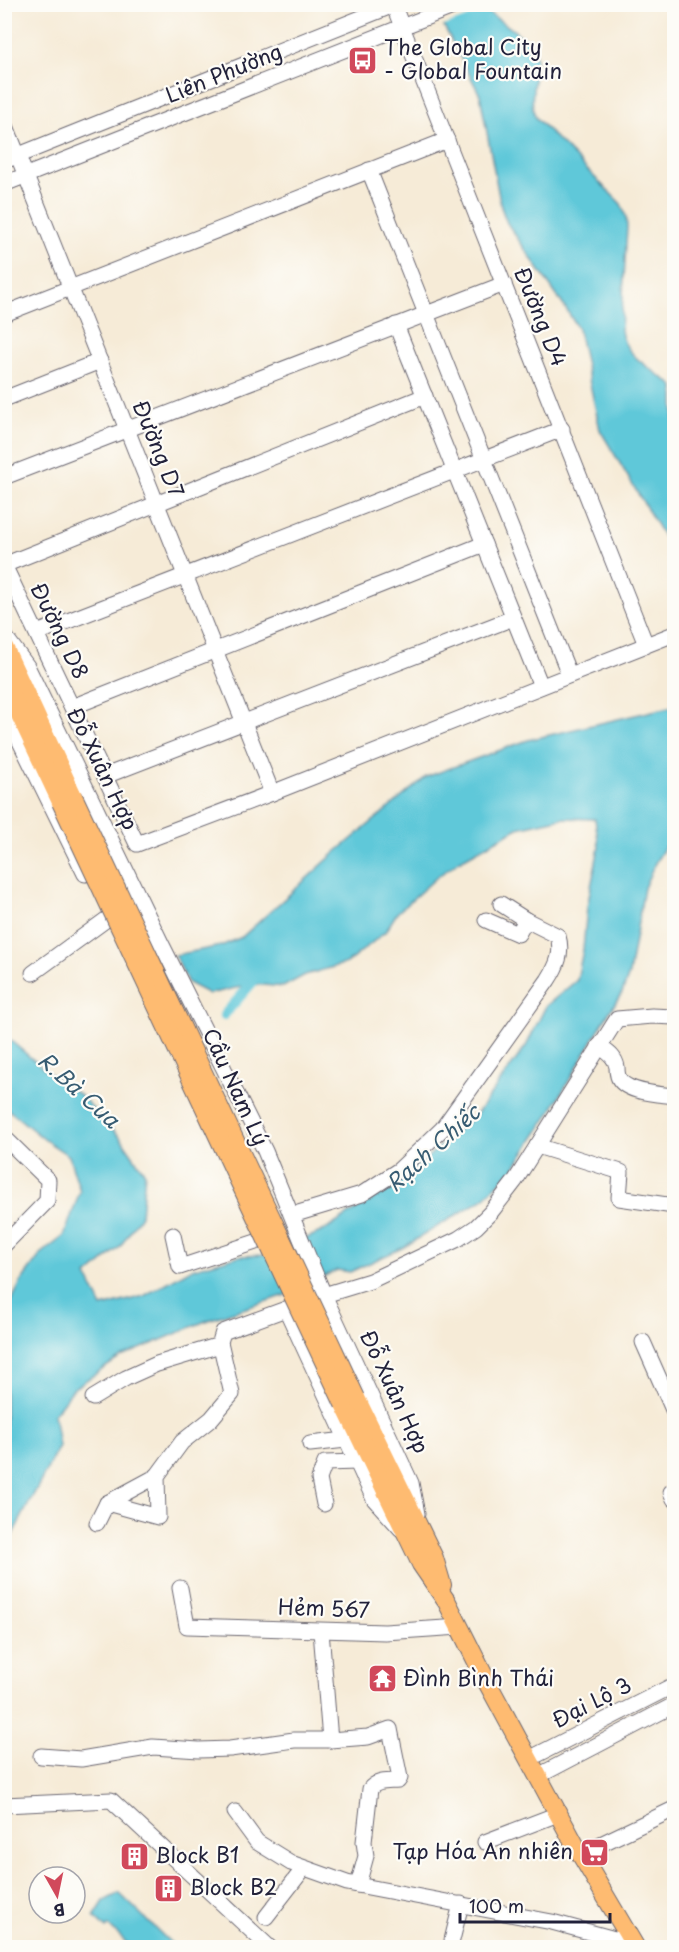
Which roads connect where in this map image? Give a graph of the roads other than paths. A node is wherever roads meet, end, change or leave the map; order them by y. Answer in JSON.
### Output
{"nodes":[{"id":1,"x":460,"y":4,"type":"edge"},
{"id":2,"x":394,"y":5,"type":"edge"},
{"id":3,"x":402,"y":27,"type":"junction"},
{"id":4,"x":4,"y":121,"type":"edge"},
{"id":5,"x":447,"y":140,"type":"junction"},
{"id":6,"x":12,"y":158,"type":"edge"},
{"id":7,"x":369,"y":170,"type":"junction"},
{"id":8,"x":27,"y":175,"type":"junction"},
{"id":9,"x":4,"y":184,"type":"edge"},
{"id":10,"x":504,"y":284,"type":"junction"},
{"id":11,"x":71,"y":288,"type":"junction"},
{"id":12,"x":4,"y":314,"type":"edge"},
{"id":13,"x":426,"y":314,"type":"junction"},
{"id":14,"x":396,"y":325,"type":"junction"},
{"id":15,"x":100,"y":361,"type":"junction"},
{"id":16,"x":425,"y":396,"type":"junction"},
{"id":17,"x":4,"y":399,"type":"edge"},
{"id":18,"x":128,"y":429,"type":"junction"},
{"id":19,"x":562,"y":429,"type":"junction"},
{"id":20,"x":483,"y":458,"type":"junction"},
{"id":21,"x":454,"y":469,"type":"junction"},
{"id":22,"x":4,"y":477,"type":"edge"},
{"id":23,"x":157,"y":504,"type":"junction"},
{"id":24,"x":483,"y":544,"type":"junction"},
{"id":25,"x":4,"y":565,"type":"edge"},
{"id":26,"x":185,"y":575,"type":"junction"},
{"id":27,"x":513,"y":618,"type":"junction"},
{"id":28,"x":37,"y":633,"type":"junction"},
{"id":29,"x":675,"y":634,"type":"edge"},
{"id":30,"x":4,"y":635,"type":"edge"},
{"id":31,"x":646,"y":645,"type":"junction"},
{"id":32,"x":4,"y":647,"type":"edge"},
{"id":33,"x":215,"y":650,"type":"junction"},
{"id":34,"x":569,"y":674,"type":"junction"},
{"id":35,"x":4,"y":681,"type":"edge"},
{"id":36,"x":541,"y":686,"type":"junction"},
{"id":37,"x":72,"y":707,"type":"junction"},
{"id":38,"x":4,"y":709,"type":"edge"},
{"id":39,"x":244,"y":722,"type":"junction"},
{"id":40,"x":105,"y":776,"type":"junction"},
{"id":41,"x":272,"y":793,"type":"junction"},
{"id":42,"x":67,"y":799,"type":"junction"},
{"id":43,"x":501,"y":904,"type":"dead end"},
{"id":44,"x":107,"y":919,"type":"junction"},
{"id":45,"x":486,"y":920,"type":"dead end"},
{"id":46,"x":526,"y":920,"type":"junction"},
{"id":47,"x":153,"y":925,"type":"junction"},
{"id":48,"x":33,"y":973,"type":"dead end"},
{"id":49,"x":675,"y":1017,"type":"edge"},
{"id":50,"x":599,"y":1046,"type":"junction"},
{"id":51,"x":675,"y":1096,"type":"edge"},
{"id":52,"x":4,"y":1137,"type":"edge"},
{"id":53,"x":537,"y":1146,"type":"junction"},
{"id":54,"x":675,"y":1206,"type":"edge"},
{"id":55,"x":295,"y":1221,"type":"junction"},
{"id":56,"x":173,"y":1234,"type":"dead end"},
{"id":57,"x":4,"y":1245,"type":"edge"},
{"id":58,"x":324,"y":1295,"type":"junction"},
{"id":59,"x":286,"y":1309,"type":"junction"},
{"id":60,"x":643,"y":1342,"type":"dead end"},
{"id":61,"x":220,"y":1345,"type":"junction"},
{"id":62,"x":93,"y":1398,"type":"dead end"},
{"id":63,"x":350,"y":1401,"type":"joint"},
{"id":64,"x":675,"y":1412,"type":"edge"},
{"id":65,"x":346,"y":1440,"type":"junction"},
{"id":66,"x":310,"y":1444,"type":"dead end"},
{"id":67,"x":357,"y":1461,"type":"junction"},
{"id":68,"x":156,"y":1476,"type":"junction"},
{"id":69,"x":106,"y":1503,"type":"junction"},
{"id":70,"x":324,"y":1504,"type":"dead end"},
{"id":71,"x":97,"y":1523,"type":"dead end"},
{"id":72,"x":413,"y":1532,"type":"junction"},
{"id":73,"x":180,"y":1588,"type":"dead end"},
{"id":74,"x":460,"y":1627,"type":"junction"},
{"id":75,"x":321,"y":1631,"type":"junction"},
{"id":76,"x":675,"y":1685,"type":"edge"},
{"id":77,"x":675,"y":1704,"type":"edge"},
{"id":78,"x":330,"y":1740,"type":"junction"},
{"id":79,"x":41,"y":1756,"type":"dead end"},
{"id":80,"x":529,"y":1759,"type":"junction"},
{"id":81,"x":538,"y":1776,"type":"junction"},
{"id":82,"x":4,"y":1805,"type":"edge"},
{"id":83,"x":675,"y":1809,"type":"edge"},
{"id":84,"x":236,"y":1812,"type":"dead end"},
{"id":85,"x":558,"y":1814,"type":"junction"},
{"id":86,"x":485,"y":1842,"type":"dead end"},
{"id":87,"x":580,"y":1854,"type":"junction"},
{"id":88,"x":304,"y":1868,"type":"junction"},
{"id":89,"x":358,"y":1886,"type":"junction"},
{"id":90,"x":461,"y":1904,"type":"junction"},
{"id":91,"x":266,"y":1917,"type":"dead end"},
{"id":92,"x":452,"y":1941,"type":"dead end"},
{"id":93,"x":634,"y":1946,"type":"edge"},
{"id":94,"x":270,"y":1947,"type":"edge"}],
"edges":[{"from":1,"to":3,"type":"street","name":"Liên Phường"},
{"from":2,"to":3,"type":"street","name":"Đường D4"},
{"from":2,"to":6,"type":"street","name":"Liên Phường"},
{"from":3,"to":5,"type":"street","name":"Đường D4"},
{"from":3,"to":8,"type":"street","name":"Liên Phường"},
{"from":4,"to":6,"type":"street","name":"Đường D7"},
{"from":5,"to":7,"type":"street"},
{"from":5,"to":10,"type":"street","name":"Đường D4"},
{"from":6,"to":8,"type":"street","name":"Đường D7"},
{"from":7,"to":11,"type":"street"},
{"from":7,"to":13,"type":"street"},
{"from":8,"to":9,"type":"street","name":"Liên Phường"},
{"from":8,"to":11,"type":"street","name":"Đường D7"},
{"from":10,"to":13,"type":"street"},
{"from":10,"to":19,"type":"street","name":"Đường D4"},
{"from":11,"to":12,"type":"street"},
{"from":11,"to":15,"type":"street","name":"Đường D7"},
{"from":13,"to":14,"type":"street"},
{"from":13,"to":20,"type":"street"},
{"from":14,"to":16,"type":"street"},
{"from":14,"to":18,"type":"street"},
{"from":15,"to":17,"type":"street"},
{"from":15,"to":18,"type":"street","name":"Đường D7"},
{"from":16,"to":21,"type":"street"},
{"from":16,"to":23,"type":"street"},
{"from":18,"to":22,"type":"street"},
{"from":18,"to":23,"type":"street","name":"Đường D7"},
{"from":19,"to":20,"type":"street"},
{"from":19,"to":31,"type":"street","name":"Đường D4"},
{"from":20,"to":21,"type":"street"},
{"from":20,"to":34,"type":"street"},
{"from":21,"to":24,"type":"street"},
{"from":21,"to":26,"type":"street"},
{"from":23,"to":25,"type":"street"},
{"from":23,"to":26,"type":"street","name":"Đường D7"},
{"from":24,"to":27,"type":"street"},
{"from":24,"to":33,"type":"street"},
{"from":25,"to":28,"type":"street","name":"Đường D8"},
{"from":26,"to":28,"type":"street"},
{"from":26,"to":33,"type":"street","name":"Đường D7"},
{"from":27,"to":36,"type":"street"},
{"from":27,"to":39,"type":"street"},
{"from":28,"to":37,"type":"street","name":"Đường D8"},
{"from":29,"to":31,"type":"street"},
{"from":30,"to":47,"type":"street","name":"Đỗ Xuân Hợp"},
{"from":31,"to":34,"type":"street"},
{"from":32,"to":42,"type":"main road","name":"Đỗ Xuân Hợp"},
{"from":33,"to":37,"type":"street"},
{"from":33,"to":39,"type":"street","name":"Đường D7"},
{"from":34,"to":36,"type":"street"},
{"from":35,"to":42,"type":"main road"},
{"from":36,"to":41,"type":"street"},
{"from":37,"to":40,"type":"street","name":"Đường D8"},
{"from":38,"to":44,"type":"street"},
{"from":39,"to":40,"type":"street"},
{"from":39,"to":41,"type":"street","name":"Đường D7"},
{"from":40,"to":41,"type":"street","name":"Đường D8"},
{"from":42,"to":63,"type":"main road","name":"Cầu Nam Lý","bridge":true},
{"from":43,"to":46,"type":"street"},
{"from":44,"to":47,"type":"street"},
{"from":44,"to":48,"type":"street"},
{"from":45,"to":46,"type":"street"},
{"from":46,"to":55,"type":"street"},
{"from":47,"to":55,"type":"street","name":"Đỗ Xuân Hợp"},
{"from":49,"to":50,"type":"street"},
{"from":50,"to":51,"type":"street"},
{"from":50,"to":53,"type":"street"},
{"from":52,"to":57,"type":"street"},
{"from":53,"to":54,"type":"street"},
{"from":53,"to":58,"type":"street"},
{"from":55,"to":56,"type":"street"},
{"from":55,"to":58,"type":"street","name":"Đỗ Xuân Hợp"},
{"from":58,"to":59,"type":"street"},
{"from":58,"to":72,"type":"street","name":"Đỗ Xuân Hợp"},
{"from":59,"to":61,"type":"street"},
{"from":59,"to":65,"type":"street","name":"Đỗ Xuân Hợp"},
{"from":60,"to":64,"type":"street"},
{"from":61,"to":62,"type":"street"},
{"from":61,"to":68,"type":"street"},
{"from":63,"to":72,"type":"main road","name":"Đỗ Xuân Hợp"},
{"from":65,"to":66,"type":"street"},
{"from":65,"to":67,"type":"street","name":"Đỗ Xuân Hợp"},
{"from":67,"to":70,"type":"street"},
{"from":67,"to":72,"type":"street","name":"Đỗ Xuân Hợp"},
{"from":68,"to":69,"type":"street"},
{"from":68,"to":69,"type":"street"},
{"from":69,"to":71,"type":"street"},
{"from":72,"to":74,"type":"main road","name":"Đỗ Xuân Hợp"},
{"from":73,"to":75,"type":"street","name":"Hẻm 567"},
{"from":74,"to":75,"type":"street","name":"Hẻm 567"},
{"from":74,"to":80,"type":"main road","name":"Đỗ Xuân Hợp"},
{"from":75,"to":78,"type":"street"},
{"from":76,"to":80,"type":"street","name":"Đại Lộ 3"},
{"from":77,"to":81,"type":"street","name":"Đại Lộ 3"},
{"from":78,"to":79,"type":"street"},
{"from":78,"to":89,"type":"street"},
{"from":80,"to":81,"type":"main road","name":"Đỗ Xuân Hợp"},
{"from":81,"to":85,"type":"main road","name":"Đỗ Xuân Hợp"},
{"from":82,"to":94,"type":"street"},
{"from":83,"to":87,"type":"street"},
{"from":84,"to":88,"type":"street"},
{"from":85,"to":86,"type":"street"},
{"from":85,"to":87,"type":"main road","name":"Đỗ Xuân Hợp"},
{"from":87,"to":93,"type":"main road","name":"Đỗ Xuân Hợp"},
{"from":88,"to":89,"type":"street"},
{"from":88,"to":91,"type":"street"},
{"from":89,"to":90,"type":"street"},
{"from":90,"to":92,"type":"street"},
{"from":90,"to":93,"type":"street"}]}
